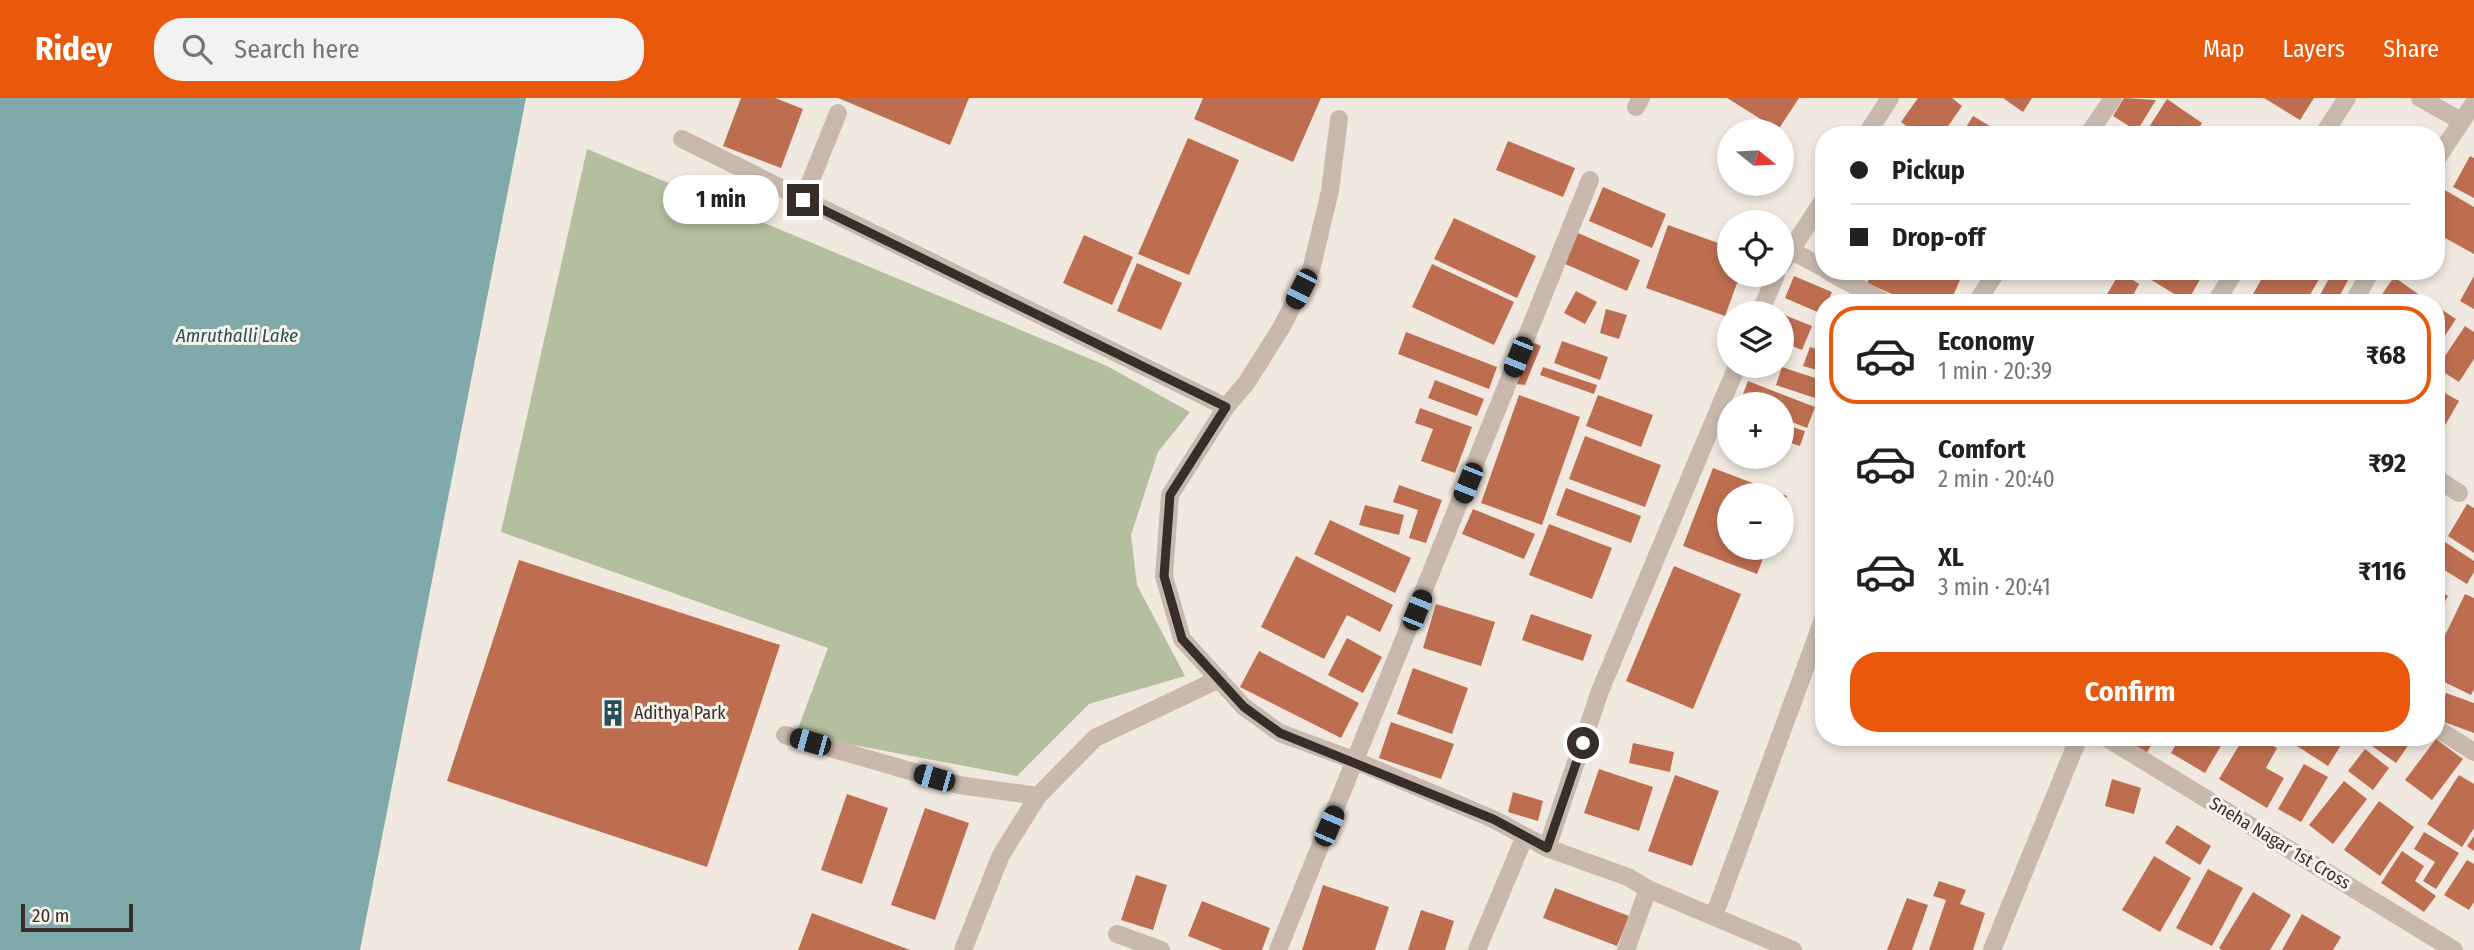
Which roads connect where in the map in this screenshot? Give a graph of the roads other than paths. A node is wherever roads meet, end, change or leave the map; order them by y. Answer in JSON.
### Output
{"nodes":[{"id":1,"x":1890,"y":98,"type":"edge"},
{"id":2,"x":2113,"y":98,"type":"edge"},
{"id":3,"x":2347,"y":98,"type":"edge"},
{"id":4,"x":2420,"y":98,"type":"edge"},
{"id":5,"x":2474,"y":103,"type":"edge"},
{"id":6,"x":838,"y":113,"type":"dead end"},
{"id":7,"x":1339,"y":119,"type":"dead end"},
{"id":8,"x":2461,"y":121,"type":"junction"},
{"id":9,"x":1872,"y":126,"type":"edge"},
{"id":10,"x":2094,"y":126,"type":"edge"},
{"id":11,"x":2329,"y":126,"type":"edge"},
{"id":12,"x":682,"y":139,"type":"dead end"},
{"id":13,"x":2445,"y":146,"type":"edge"},
{"id":14,"x":1590,"y":180,"type":"dead end"},
{"id":15,"x":803,"y":200,"type":"junction"},
{"id":16,"x":1815,"y":213,"type":"edge"},
{"id":17,"x":1794,"y":245,"type":"edge"},
{"id":18,"x":1794,"y":259,"type":"edge"},
{"id":19,"x":1815,"y":265,"type":"edge"},
{"id":20,"x":1845,"y":280,"type":"edge"},
{"id":21,"x":1870,"y":294,"type":"edge"},
{"id":22,"x":1732,"y":378,"type":"edge"},
{"id":23,"x":1226,"y":407,"type":"junction"},
{"id":24,"x":2445,"y":484,"type":"edge"},
{"id":25,"x":2459,"y":493,"type":"dead end"},
{"id":26,"x":1815,"y":641,"type":"edge"},
{"id":27,"x":1219,"y":679,"type":"junction"},
{"id":28,"x":2445,"y":734,"type":"edge"},
{"id":29,"x":785,"y":735,"type":"dead end"},
{"id":30,"x":2075,"y":746,"type":"edge"},
{"id":31,"x":2120,"y":746,"type":"edge"},
{"id":32,"x":2474,"y":752,"type":"edge"},
{"id":33,"x":1356,"y":761,"type":"junction"},
{"id":34,"x":1038,"y":796,"type":"junction"},
{"id":35,"x":1525,"y":836,"type":"junction"},
{"id":36,"x":1547,"y":848,"type":"junction"},
{"id":37,"x":1648,"y":889,"type":"junction"},
{"id":38,"x":1714,"y":916,"type":"junction"},
{"id":39,"x":1117,"y":934,"type":"dead end"},
{"id":40,"x":963,"y":950,"type":"edge"},
{"id":41,"x":1161,"y":950,"type":"edge"},
{"id":42,"x":1278,"y":950,"type":"edge"},
{"id":43,"x":1477,"y":950,"type":"edge"},
{"id":44,"x":1626,"y":950,"type":"edge"},
{"id":45,"x":1793,"y":950,"type":"edge"},
{"id":46,"x":1992,"y":950,"type":"edge"},
{"id":47,"x":2454,"y":950,"type":"edge"}],
"edges":[{"from":1,"to":9,"type":"street"},
{"from":2,"to":10,"type":"street"},
{"from":3,"to":11,"type":"street"},
{"from":4,"to":8,"type":"street"},
{"from":5,"to":8,"type":"street"},
{"from":6,"to":15,"type":"street"},
{"from":7,"to":23,"type":"street"},
{"from":8,"to":13,"type":"street"},
{"from":12,"to":15,"type":"street"},
{"from":14,"to":33,"type":"street"},
{"from":15,"to":23,"type":"street"},
{"from":16,"to":17,"type":"street"},
{"from":18,"to":19,"type":"street"},
{"from":20,"to":21,"type":"street"},
{"from":22,"to":36,"type":"street"},
{"from":23,"to":27,"type":"street"},
{"from":24,"to":25,"type":"street"},
{"from":26,"to":38,"type":"street"},
{"from":27,"to":33,"type":"street"},
{"from":27,"to":34,"type":"street"},
{"from":28,"to":32,"type":"street"},
{"from":29,"to":34,"type":"street"},
{"from":30,"to":46,"type":"street"},
{"from":31,"to":47,"type":"street","name":"Sneha Nagar 1st Cross"},
{"from":33,"to":35,"type":"street"},
{"from":33,"to":42,"type":"street"},
{"from":34,"to":40,"type":"street"},
{"from":35,"to":36,"type":"street"},
{"from":35,"to":43,"type":"street"},
{"from":36,"to":37,"type":"street"},
{"from":37,"to":38,"type":"street"},
{"from":37,"to":44,"type":"street"},
{"from":38,"to":45,"type":"street"},
{"from":39,"to":41,"type":"street"}]}
